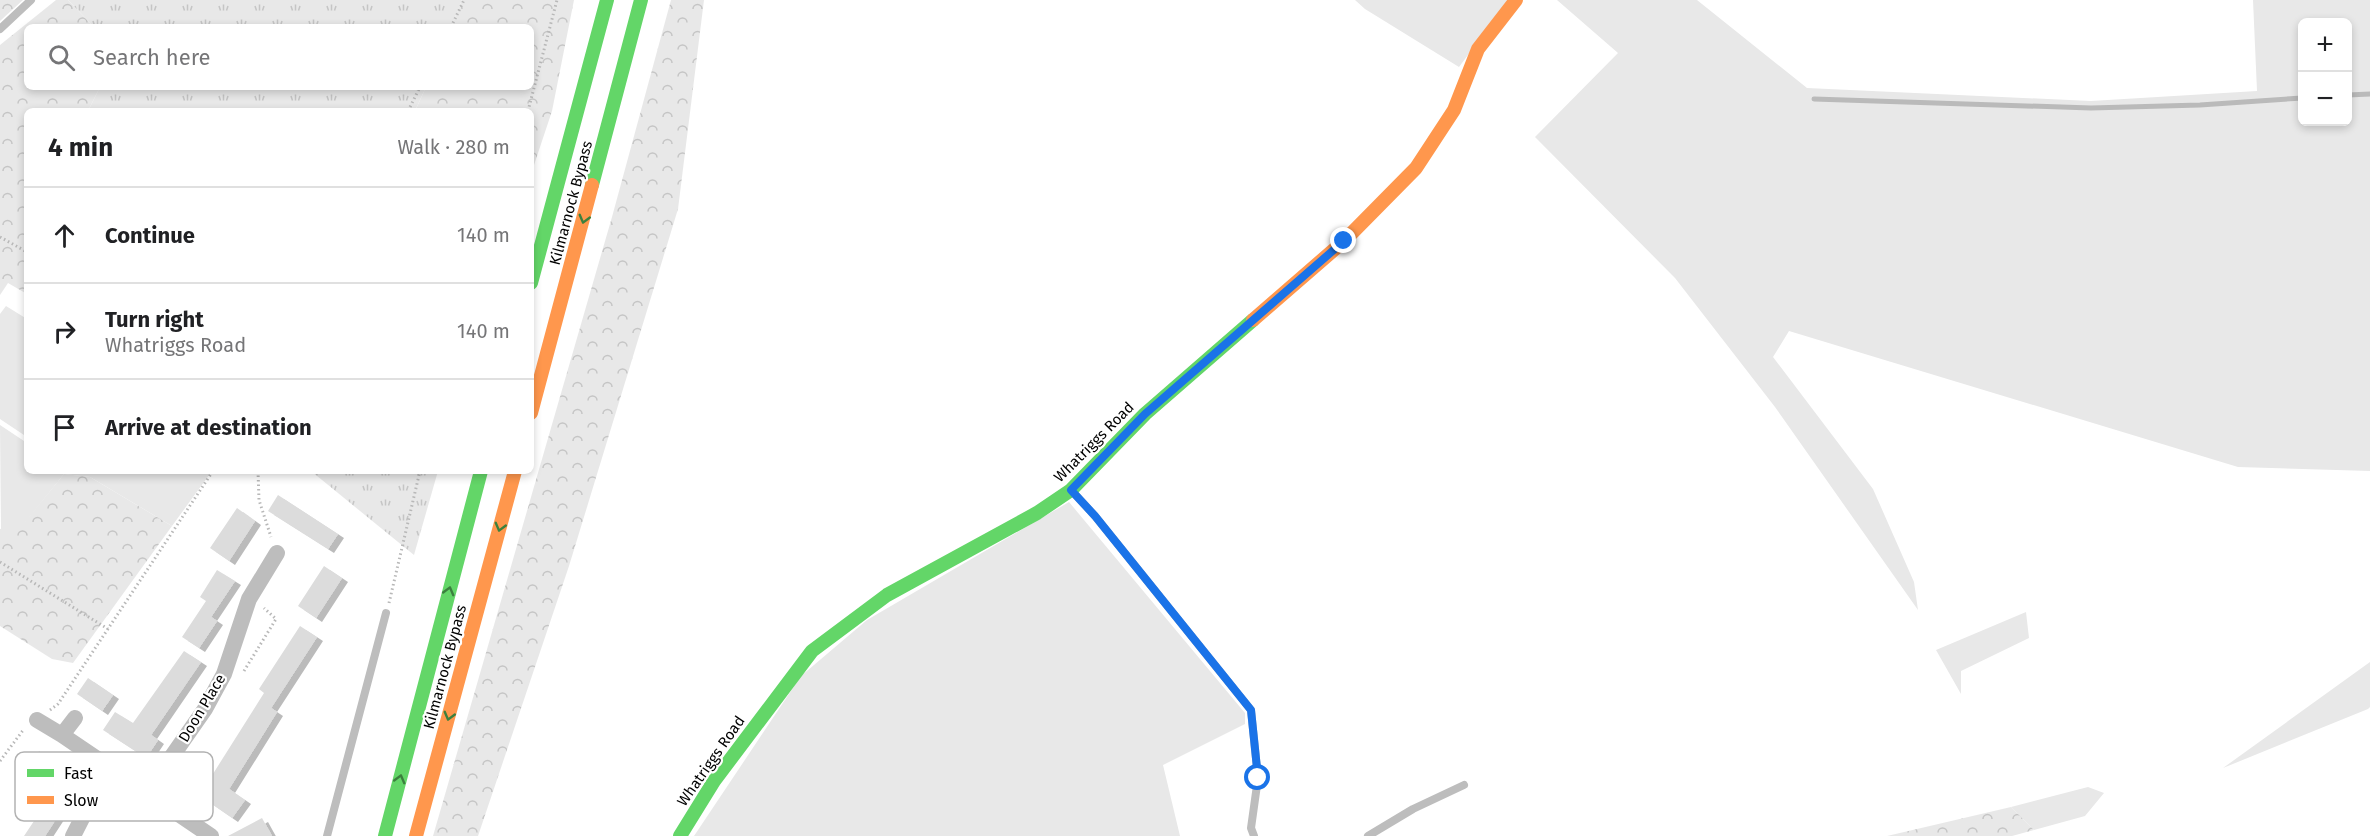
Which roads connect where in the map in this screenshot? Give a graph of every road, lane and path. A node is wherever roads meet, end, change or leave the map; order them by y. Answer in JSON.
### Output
{"nodes":[{"id":1,"x":31,"y":0,"type":"edge"},
{"id":2,"x":464,"y":0,"type":"edge"},
{"id":3,"x":558,"y":0,"type":"edge"},
{"id":4,"x":597,"y":0,"type":"edge"},
{"id":5,"x":607,"y":0,"type":"edge"},
{"id":6,"x":641,"y":0,"type":"edge"},
{"id":7,"x":654,"y":0,"type":"edge"},
{"id":8,"x":1516,"y":0,"type":"edge"},
{"id":9,"x":452,"y":24,"type":"edge"},
{"id":10,"x":0,"y":29,"type":"edge"},
{"id":11,"x":534,"y":89,"type":"edge"},
{"id":12,"x":418,"y":90,"type":"edge"},
{"id":13,"x":534,"y":90,"type":"edge"},
{"id":14,"x":410,"y":108,"type":"edge"},
{"id":15,"x":529,"y":108,"type":"edge"},
{"id":16,"x":563,"y":160,"type":"junction"},
{"id":17,"x":592,"y":188,"type":"junction"},
{"id":18,"x":0,"y":237,"type":"edge"},
{"id":19,"x":24,"y":250,"type":"edge"},
{"id":20,"x":534,"y":271,"type":"edge"},
{"id":21,"x":534,"y":402,"type":"edge"},
{"id":22,"x":211,"y":474,"type":"edge"},
{"id":23,"x":258,"y":474,"type":"edge"},
{"id":24,"x":419,"y":474,"type":"edge"},
{"id":25,"x":480,"y":474,"type":"edge"},
{"id":26,"x":514,"y":474,"type":"edge"},
{"id":27,"x":1071,"y":490,"type":"junction"},
{"id":28,"x":277,"y":553,"type":"joint"},
{"id":29,"x":0,"y":562,"type":"edge"},
{"id":30,"x":249,"y":599,"type":"junction"},
{"id":31,"x":386,"y":613,"type":"joint"},
{"id":32,"x":108,"y":629,"type":"junction"},
{"id":33,"x":224,"y":674,"type":"junction"},
{"id":34,"x":75,"y":718,"type":"dead end"},
{"id":35,"x":37,"y":720,"type":"junction"},
{"id":36,"x":62,"y":735,"type":"junction"},
{"id":37,"x":86,"y":752,"type":"edge"},
{"id":38,"x":175,"y":752,"type":"edge"},
{"id":39,"x":0,"y":761,"type":"edge"},
{"id":40,"x":1464,"y":785,"type":"dead end"},
{"id":41,"x":81,"y":821,"type":"edge"},
{"id":42,"x":189,"y":821,"type":"edge"},
{"id":43,"x":73,"y":836,"type":"edge"},
{"id":44,"x":211,"y":836,"type":"edge"},
{"id":45,"x":327,"y":836,"type":"edge"},
{"id":46,"x":385,"y":836,"type":"edge"},
{"id":47,"x":416,"y":836,"type":"edge"},
{"id":48,"x":680,"y":836,"type":"edge"},
{"id":49,"x":1254,"y":836,"type":"edge"},
{"id":50,"x":1368,"y":836,"type":"edge"}],
"edges":[{"from":1,"to":10,"type":"lane"},
{"from":2,"to":9,"type":"path"},
{"from":3,"to":11,"type":"path"},
{"from":4,"to":16,"type":"main road"},
{"from":5,"to":16,"type":"main road","name":"Kilmarnock Bypass"},
{"from":6,"to":17,"type":"main road","name":"Kilmarnock Bypass"},
{"from":7,"to":17,"type":"main road"},
{"from":8,"to":27,"type":"main road","name":"Whatriggs Road"},
{"from":12,"to":14,"type":"path"},
{"from":13,"to":15,"type":"path"},
{"from":16,"to":20,"type":"main road","name":"Kilmarnock Bypass"},
{"from":17,"to":21,"type":"main road","name":"Kilmarnock Bypass","one_way":true},
{"from":18,"to":19,"type":"path"},
{"from":22,"to":32,"type":"path"},
{"from":23,"to":28,"type":"path"},
{"from":24,"to":31,"type":"path"},
{"from":46,"to":25,"type":"main road","name":"Kilmarnock Bypass","one_way":true},
{"from":26,"to":47,"type":"main road","name":"Kilmarnock Bypass","one_way":true},
{"from":27,"to":48,"type":"main road","name":"Whatriggs Road"},
{"from":27,"to":49,"type":"lane"},
{"from":28,"to":30,"type":"street","name":"Doon Place"},
{"from":29,"to":32,"type":"path"},
{"from":30,"to":33,"type":"street","name":"Doon Place"},
{"from":30,"to":33,"type":"path"},
{"from":31,"to":45,"type":"lane"},
{"from":32,"to":35,"type":"path"},
{"from":33,"to":38,"type":"street","name":"Doon Place"},
{"from":34,"to":36,"type":"street"},
{"from":35,"to":36,"type":"street"},
{"from":35,"to":39,"type":"path"},
{"from":36,"to":37,"type":"street"},
{"from":40,"to":50,"type":"lane"},
{"from":41,"to":43,"type":"street"},
{"from":42,"to":44,"type":"street"}]}
